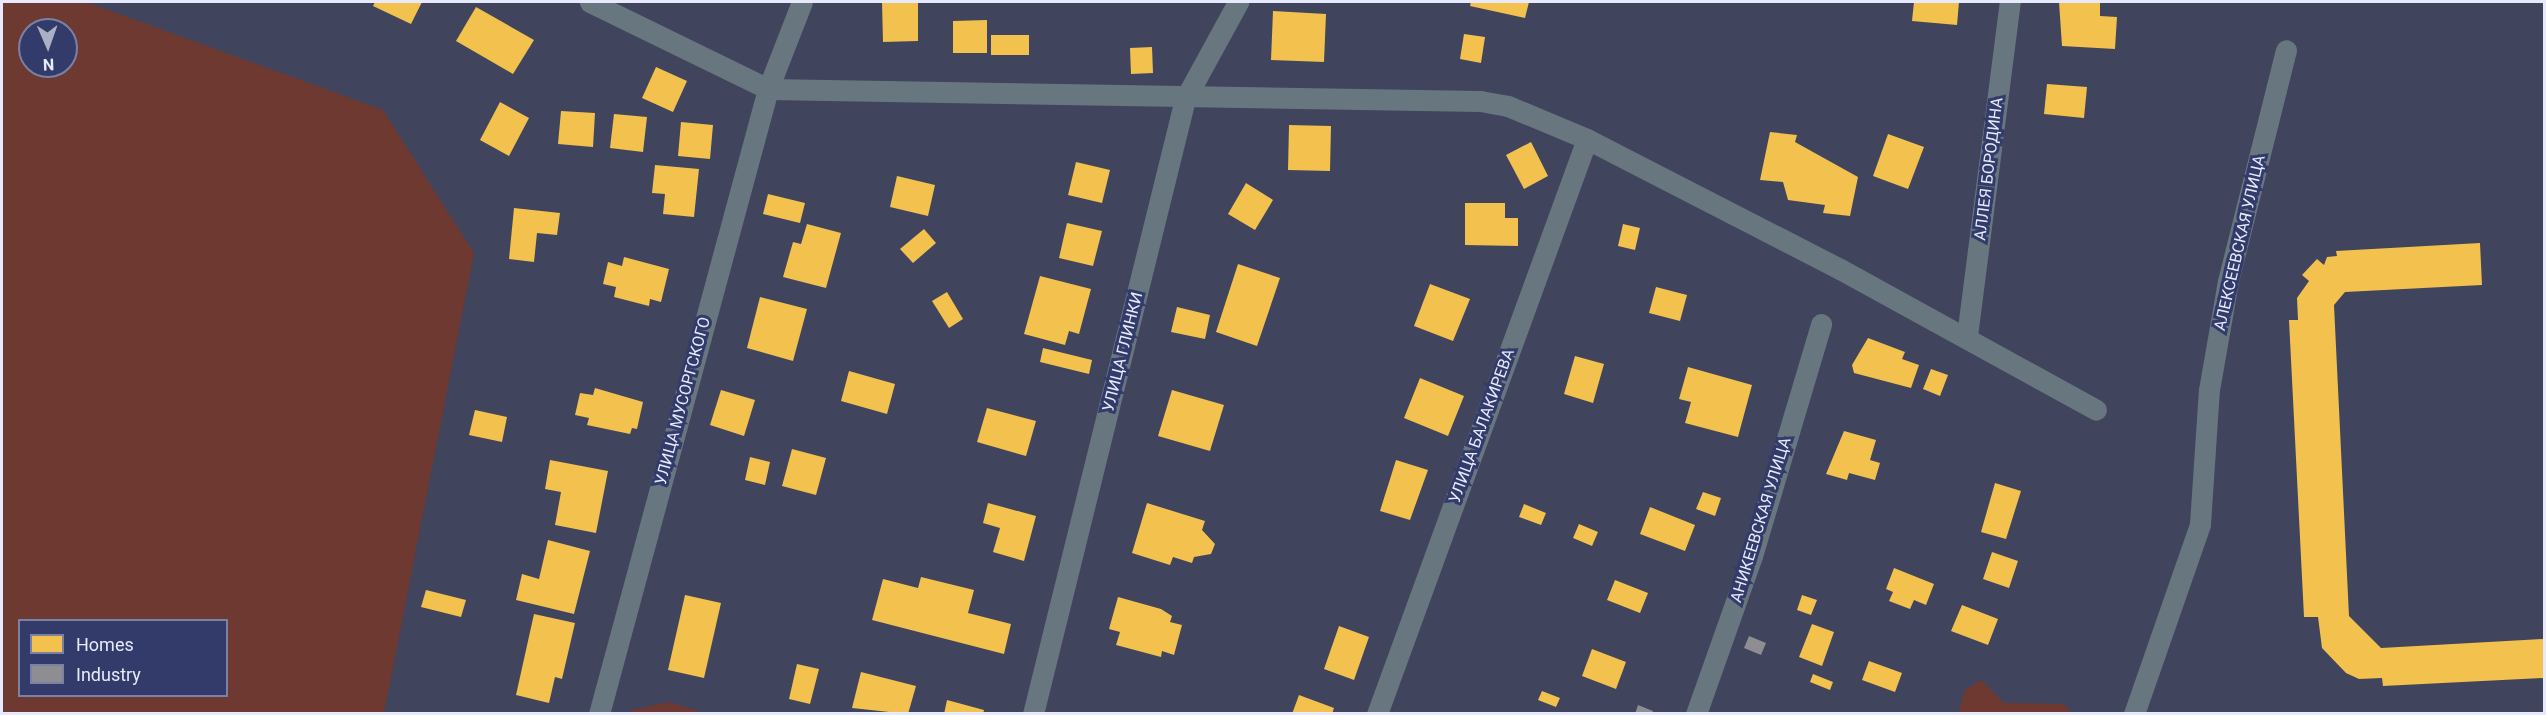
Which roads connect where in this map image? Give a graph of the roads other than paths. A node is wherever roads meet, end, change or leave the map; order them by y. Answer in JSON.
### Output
{"nodes":[{"id":1,"x":590,"y":2,"type":"edge"},
{"id":2,"x":802,"y":2,"type":"edge"},
{"id":3,"x":1238,"y":2,"type":"edge"},
{"id":4,"x":2010,"y":2,"type":"edge"},
{"id":5,"x":2286,"y":50,"type":"dead end"},
{"id":6,"x":768,"y":89,"type":"junction"},
{"id":7,"x":1185,"y":99,"type":"junction"},
{"id":8,"x":1587,"y":139,"type":"junction"},
{"id":9,"x":1821,"y":324,"type":"dead end"},
{"id":10,"x":1967,"y":336,"type":"junction"},
{"id":11,"x":2096,"y":410,"type":"dead end"},
{"id":12,"x":599,"y":714,"type":"edge"},
{"id":13,"x":1033,"y":714,"type":"edge"},
{"id":14,"x":1377,"y":714,"type":"edge"},
{"id":15,"x":1696,"y":714,"type":"edge"},
{"id":16,"x":2134,"y":714,"type":"edge"}],
"edges":[{"from":1,"to":6,"type":"street"},
{"from":2,"to":6,"type":"street","name":"УЛИЦА МУСОРГСКОГО"},
{"from":3,"to":7,"type":"street","name":"УЛИЦА ГЛИНКИ"},
{"from":4,"to":10,"type":"street","name":"АЛЛЕЯ БОРОДИНА"},
{"from":5,"to":16,"type":"street","name":"АЛЕКСЕЕВСКАЯ УЛИЦА"},
{"from":6,"to":7,"type":"street"},
{"from":6,"to":12,"type":"street","name":"УЛИЦА МУСОРГСКОГО"},
{"from":7,"to":8,"type":"street"},
{"from":7,"to":13,"type":"street","name":"УЛИЦА ГЛИНКИ"},
{"from":8,"to":10,"type":"street"},
{"from":8,"to":14,"type":"street","name":"УЛИЦА БАЛАКИРЕВА"},
{"from":9,"to":15,"type":"street","name":"АНИКЕЕВСКАЯ УЛИЦА"},
{"from":10,"to":11,"type":"street"}]}
